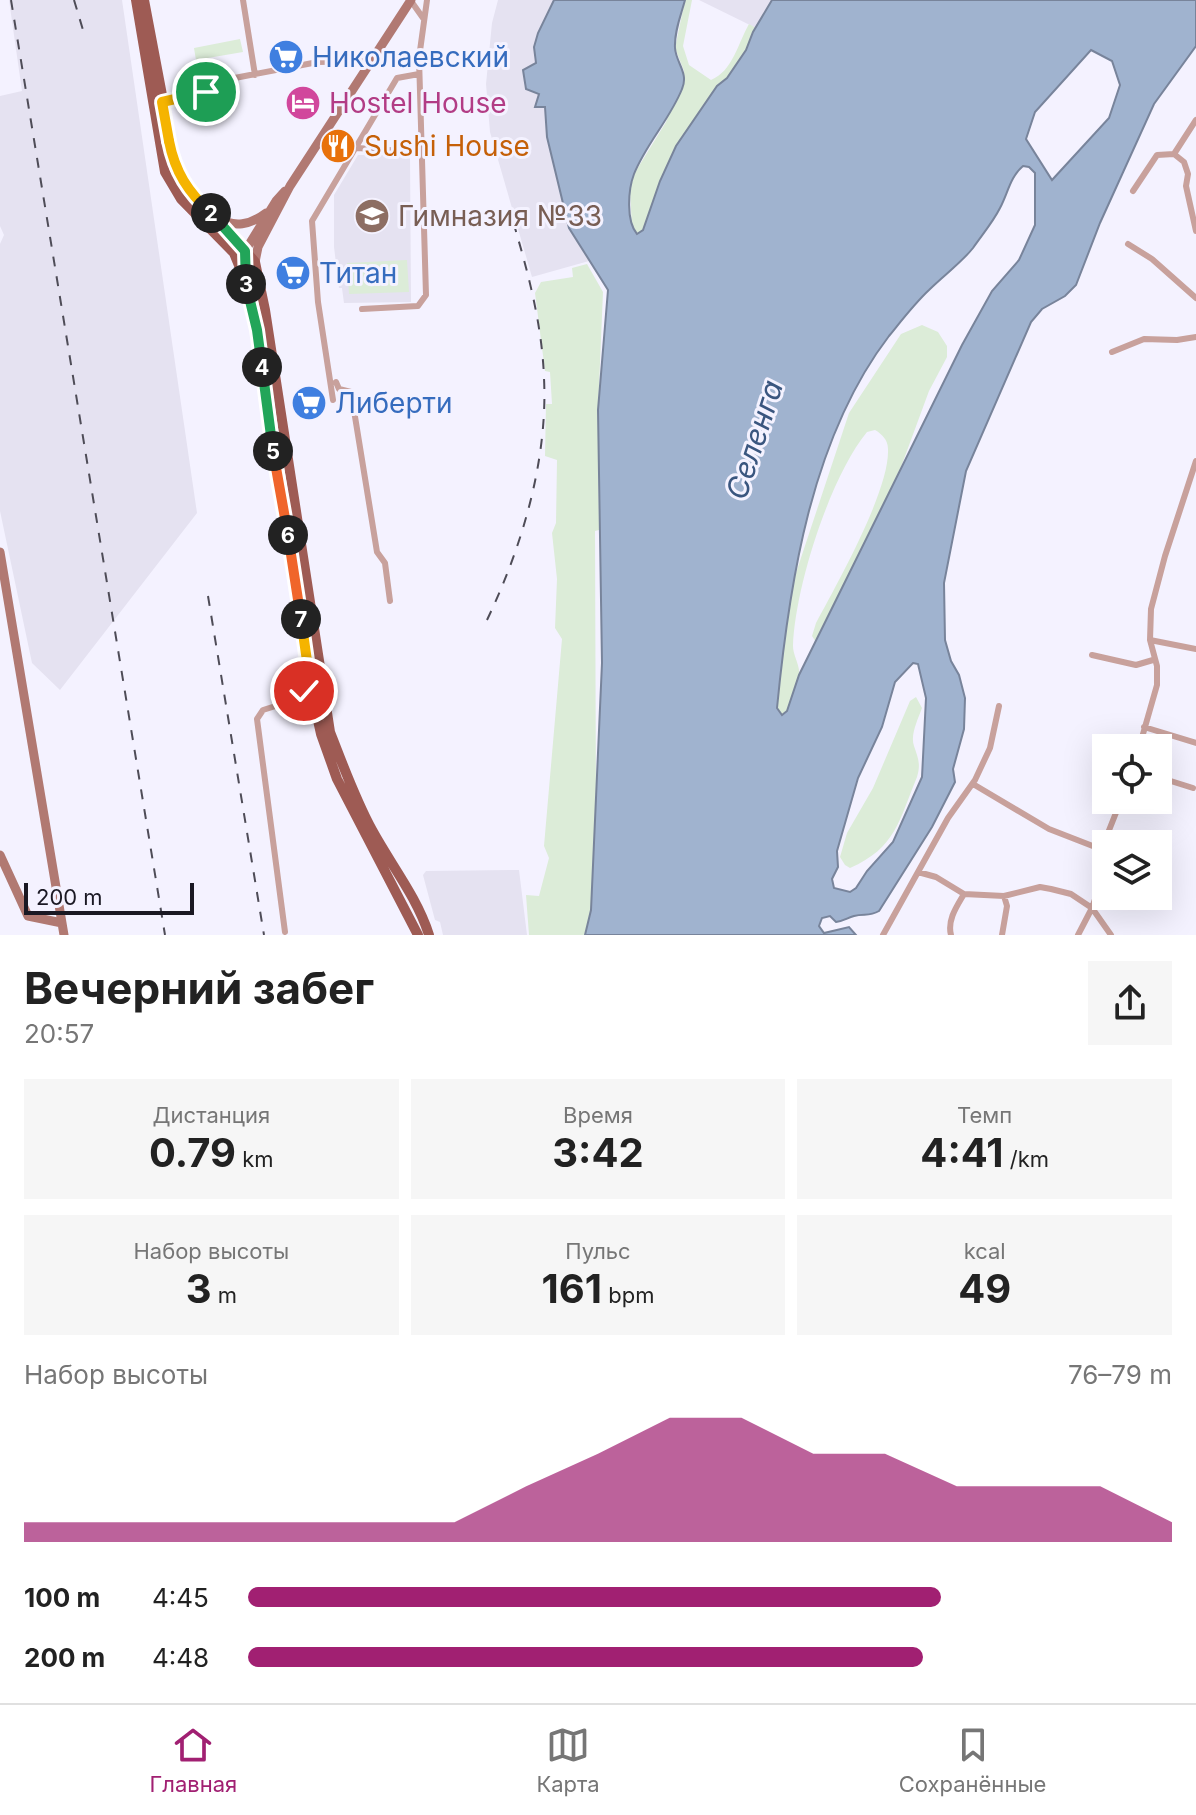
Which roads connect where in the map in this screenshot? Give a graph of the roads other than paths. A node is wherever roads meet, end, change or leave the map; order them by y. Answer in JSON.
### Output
{"nodes":[{"id":1,"x":136,"y":0,"type":"edge"},
{"id":2,"x":144,"y":0,"type":"edge"},
{"id":3,"x":243,"y":0,"type":"edge"},
{"id":4,"x":409,"y":0,"type":"edge"},
{"id":5,"x":427,"y":0,"type":"edge"},
{"id":6,"x":423,"y":18,"type":"junction"},
{"id":7,"x":368,"y":61,"type":"junction"},
{"id":8,"x":419,"y":74,"type":"junction"},
{"id":9,"x":255,"y":75,"type":"junction"},
{"id":10,"x":157,"y":103,"type":"junction"},
{"id":11,"x":1196,"y":120,"type":"edge"},
{"id":12,"x":357,"y":148,"type":"junction"},
{"id":13,"x":419,"y":152,"type":"junction"},
{"id":14,"x":1174,"y":154,"type":"junction"},
{"id":15,"x":290,"y":186,"type":"junction"},
{"id":16,"x":1133,"y":191,"type":"dead end"},
{"id":17,"x":274,"y":204,"type":"junction"},
{"id":18,"x":215,"y":217,"type":"junction"},
{"id":19,"x":1196,"y":231,"type":"edge"},
{"id":20,"x":1128,"y":244,"type":"dead end"},
{"id":21,"x":245,"y":256,"type":"junction"},
{"id":22,"x":1196,"y":298,"type":"edge"},
{"id":23,"x":362,"y":309,"type":"dead end"},
{"id":24,"x":262,"y":330,"type":"junction"},
{"id":25,"x":1196,"y":337,"type":"edge"},
{"id":26,"x":1112,"y":352,"type":"dead end"},
{"id":27,"x":336,"y":382,"type":"dead end"},
{"id":28,"x":333,"y":400,"type":"dead end"},
{"id":29,"x":1196,"y":461,"type":"edge"},
{"id":30,"x":0,"y":552,"type":"edge"},
{"id":31,"x":390,"y":601,"type":"dead end"},
{"id":32,"x":12,"y":613,"type":"junction"},
{"id":33,"x":0,"y":616,"type":"edge"},
{"id":34,"x":1150,"y":640,"type":"junction"},
{"id":35,"x":1196,"y":649,"type":"edge"},
{"id":36,"x":1092,"y":655,"type":"dead end"},
{"id":37,"x":1153,"y":660,"type":"junction"},
{"id":38,"x":317,"y":688,"type":"junction"},
{"id":39,"x":999,"y":706,"type":"dead end"},
{"id":40,"x":1144,"y":727,"type":"junction"},
{"id":41,"x":1142,"y":734,"type":"edge"},
{"id":42,"x":1196,"y":743,"type":"edge"},
{"id":43,"x":1172,"y":781,"type":"edge"},
{"id":44,"x":973,"y":784,"type":"junction"},
{"id":45,"x":1193,"y":788,"type":"dead end"},
{"id":46,"x":1092,"y":846,"type":"edge"},
{"id":47,"x":0,"y":855,"type":"edge"},
{"id":48,"x":918,"y":872,"type":"junction"},
{"id":49,"x":964,"y":894,"type":"junction"},
{"id":50,"x":1004,"y":896,"type":"junction"},
{"id":51,"x":1092,"y":908,"type":"joint"},
{"id":52,"x":1093,"y":910,"type":"edge"},
{"id":53,"x":62,"y":923,"type":"junction"},
{"id":54,"x":285,"y":932,"type":"dead end"},
{"id":55,"x":64,"y":935,"type":"edge"},
{"id":56,"x":418,"y":935,"type":"edge"},
{"id":57,"x":429,"y":935,"type":"edge"},
{"id":58,"x":883,"y":935,"type":"edge"},
{"id":59,"x":951,"y":935,"type":"edge"},
{"id":60,"x":1002,"y":935,"type":"edge"},
{"id":61,"x":1078,"y":935,"type":"edge"},
{"id":62,"x":1111,"y":935,"type":"edge"}],
"edges":[{"from":1,"to":10,"type":"main road"},
{"from":2,"to":10,"type":"main road"},
{"from":3,"to":9,"type":"street"},
{"from":4,"to":6,"type":"street"},
{"from":4,"to":7,"type":"main road"},
{"from":5,"to":6,"type":"street"},
{"from":6,"to":8,"type":"street"},
{"from":7,"to":9,"type":"street"},
{"from":7,"to":15,"type":"main road"},
{"from":7,"to":17,"type":"main road"},
{"from":8,"to":12,"type":"street"},
{"from":8,"to":13,"type":"street"},
{"from":9,"to":10,"type":"street"},
{"from":10,"to":18,"type":"main road"},
{"from":10,"to":21,"type":"main road"},
{"from":11,"to":14,"type":"street"},
{"from":12,"to":13,"type":"street"},
{"from":12,"to":28,"type":"street"},
{"from":13,"to":23,"type":"street"},
{"from":14,"to":16,"type":"street"},
{"from":14,"to":19,"type":"street"},
{"from":15,"to":17,"type":"main road"},
{"from":15,"to":21,"type":"main road"},
{"from":17,"to":18,"type":"main road"},
{"from":17,"to":21,"type":"main road"},
{"from":18,"to":21,"type":"main road"},
{"from":20,"to":22,"type":"street"},
{"from":21,"to":24,"type":"main road"},
{"from":21,"to":24,"type":"main road"},
{"from":24,"to":38,"type":"main road"},
{"from":25,"to":26,"type":"street"},
{"from":27,"to":31,"type":"street"},
{"from":29,"to":34,"type":"street"},
{"from":30,"to":32,"type":"main road"},
{"from":32,"to":33,"type":"main road"},
{"from":32,"to":53,"type":"main road"},
{"from":34,"to":35,"type":"street"},
{"from":34,"to":37,"type":"street"},
{"from":36,"to":37,"type":"street"},
{"from":37,"to":40,"type":"street"},
{"from":38,"to":54,"type":"street"},
{"from":38,"to":56,"type":"main road"},
{"from":38,"to":57,"type":"main road"},
{"from":39,"to":44,"type":"street"},
{"from":40,"to":41,"type":"street"},
{"from":40,"to":42,"type":"street"},
{"from":43,"to":45,"type":"street"},
{"from":44,"to":46,"type":"street"},
{"from":44,"to":48,"type":"street"},
{"from":47,"to":53,"type":"main road"},
{"from":48,"to":49,"type":"street"},
{"from":48,"to":58,"type":"street"},
{"from":49,"to":50,"type":"street"},
{"from":49,"to":59,"type":"street"},
{"from":50,"to":51,"type":"street"},
{"from":50,"to":60,"type":"street"},
{"from":51,"to":61,"type":"street"},
{"from":52,"to":62,"type":"street"},
{"from":53,"to":55,"type":"main road"}]}
